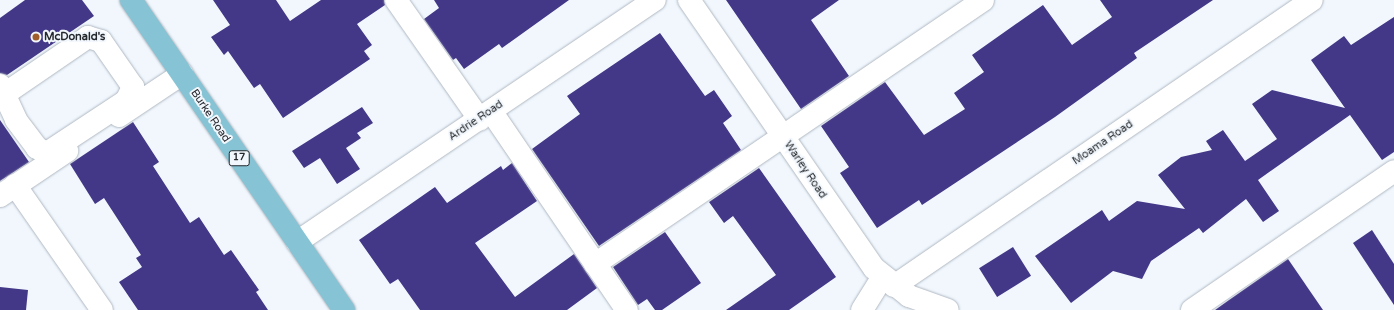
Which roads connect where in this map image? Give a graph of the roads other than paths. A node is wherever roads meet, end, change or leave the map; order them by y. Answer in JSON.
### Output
{"nodes":[{"id":1,"x":131,"y":0,"type":"edge"},
{"id":2,"x":396,"y":0,"type":"edge"},
{"id":3,"x":655,"y":0,"type":"edge"},
{"id":4,"x":689,"y":0,"type":"edge"},
{"id":5,"x":983,"y":0,"type":"edge"},
{"id":6,"x":1312,"y":0,"type":"edge"},
{"id":7,"x":182,"y":74,"type":"junction"},
{"id":8,"x":3,"y":89,"type":"edge"},
{"id":9,"x":485,"y":115,"type":"junction"},
{"id":10,"x":783,"y":137,"type":"junction"},
{"id":11,"x":1394,"y":171,"type":"edge"},
{"id":12,"x":8,"y":190,"type":"edge"},
{"id":13,"x":297,"y":242,"type":"junction"},
{"id":14,"x":595,"y":264,"type":"junction"},
{"id":15,"x":888,"y":282,"type":"junction"},
{"id":16,"x":102,"y":310,"type":"edge"},
{"id":17,"x":344,"y":310,"type":"edge"},
{"id":18,"x":627,"y":310,"type":"edge"},
{"id":19,"x":862,"y":310,"type":"edge"},
{"id":20,"x":948,"y":310,"type":"edge"},
{"id":21,"x":1192,"y":310,"type":"edge"}],
"edges":[{"from":1,"to":7,"type":"main road","name":"Burke Road","number":"17"},
{"from":2,"to":9,"type":"street"},
{"from":3,"to":9,"type":"street","name":"Ardrie Road"},
{"from":4,"to":10,"type":"street","name":"Warley Road"},
{"from":5,"to":10,"type":"street"},
{"from":6,"to":15,"type":"street","name":"Moama Road"},
{"from":7,"to":12,"type":"street"},
{"from":7,"to":13,"type":"main road","name":"Burke Road","number":"17"},
{"from":8,"to":8,"type":"street"},
{"from":9,"to":13,"type":"street","name":"Ardrie Road"},
{"from":9,"to":14,"type":"street"},
{"from":10,"to":14,"type":"street"},
{"from":10,"to":15,"type":"street","name":"Warley Road"},
{"from":11,"to":21,"type":"street"},
{"from":12,"to":16,"type":"street"},
{"from":13,"to":17,"type":"main road","name":"Burke Road","number":"17"},
{"from":14,"to":18,"type":"street"},
{"from":15,"to":19,"type":"street","name":"Moama Road"},
{"from":15,"to":20,"type":"street","name":"Warley Road"}]}
